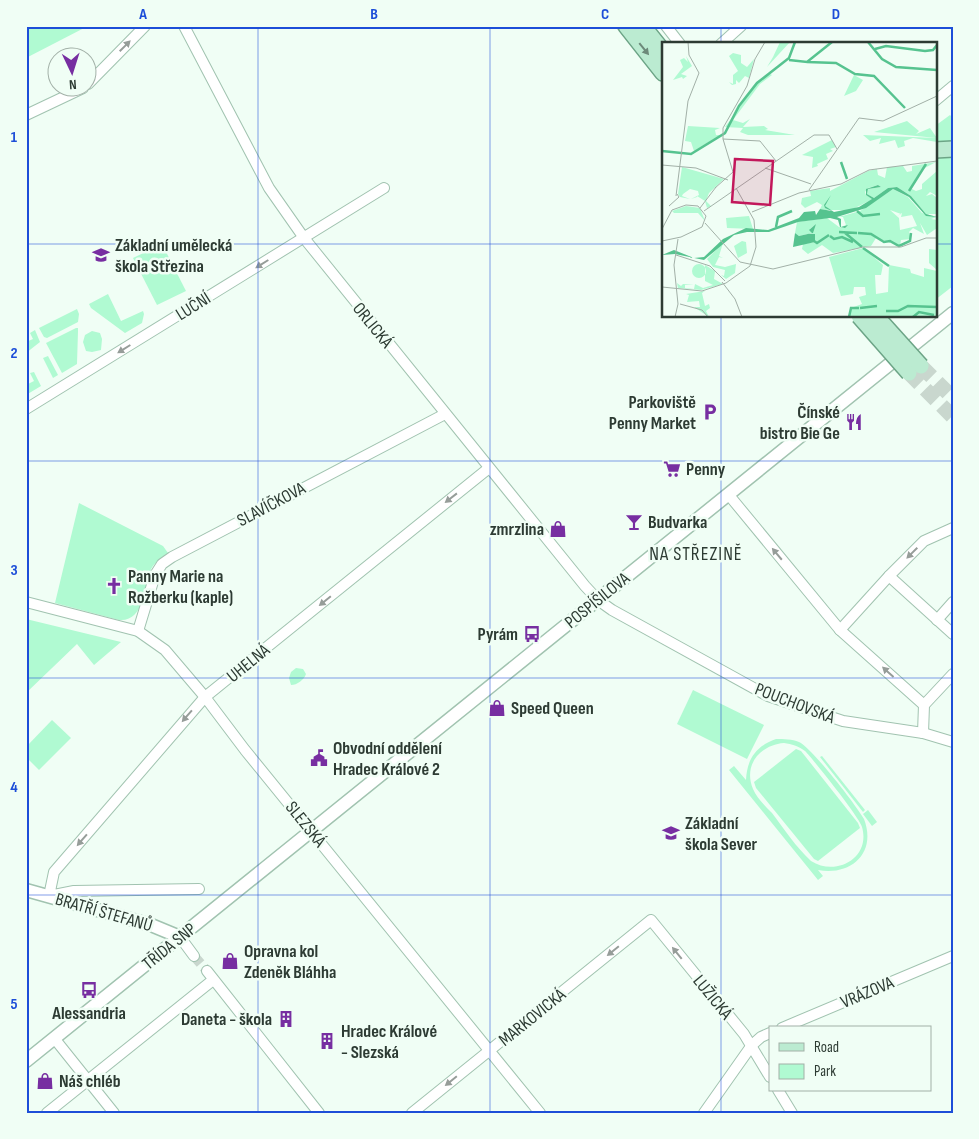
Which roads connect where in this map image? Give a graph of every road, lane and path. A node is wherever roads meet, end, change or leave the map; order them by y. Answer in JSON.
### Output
{"nodes":[{"id":1,"x":145,"y":26,"type":"edge"},
{"id":2,"x":184,"y":26,"type":"edge"},
{"id":3,"x":626,"y":26,"type":"edge"},
{"id":4,"x":643,"y":26,"type":"edge"},
{"id":5,"x":666,"y":26,"type":"edge"},
{"id":6,"x":741,"y":26,"type":"edge"},
{"id":7,"x":678,"y":42,"type":"edge"},
{"id":8,"x":723,"y":42,"type":"edge"},
{"id":9,"x":662,"y":50,"type":"edge"},
{"id":10,"x":662,"y":72,"type":"edge"},
{"id":11,"x":98,"y":74,"type":"edge"},
{"id":12,"x":952,"y":89,"type":"edge"},
{"id":13,"x":62,"y":98,"type":"edge"},
{"id":14,"x":936,"y":100,"type":"edge"},
{"id":15,"x":26,"y":115,"type":"edge"},
{"id":16,"x":384,"y":188,"type":"dead end"},
{"id":17,"x":304,"y":238,"type":"junction"},
{"id":18,"x":953,"y":313,"type":"edge"},
{"id":19,"x":861,"y":318,"type":"edge"},
{"id":20,"x":878,"y":318,"type":"edge"},
{"id":21,"x":885,"y":318,"type":"edge"},
{"id":22,"x":893,"y":335,"type":"junction"},
{"id":23,"x":26,"y":409,"type":"edge"},
{"id":24,"x":445,"y":414,"type":"junction"},
{"id":25,"x":489,"y":468,"type":"junction"},
{"id":26,"x":728,"y":494,"type":"junction"},
{"id":27,"x":953,"y":528,"type":"edge"},
{"id":28,"x":888,"y":576,"type":"junction"},
{"id":29,"x":598,"y":600,"type":"junction"},
{"id":30,"x":26,"y":602,"type":"edge"},
{"id":31,"x":953,"y":602,"type":"edge"},
{"id":32,"x":937,"y":620,"type":"junction"},
{"id":33,"x":138,"y":630,"type":"junction"},
{"id":34,"x":840,"y":630,"type":"junction"},
{"id":35,"x":953,"y":634,"type":"edge"},
{"id":36,"x":953,"y":674,"type":"edge"},
{"id":37,"x":205,"y":697,"type":"junction"},
{"id":38,"x":924,"y":705,"type":"junction"},
{"id":39,"x":923,"y":733,"type":"junction"},
{"id":40,"x":953,"y":742,"type":"edge"},
{"id":41,"x":311,"y":831,"type":"junction"},
{"id":42,"x":199,"y":889,"type":"dead end"},
{"id":43,"x":26,"y":890,"type":"edge"},
{"id":44,"x":48,"y":896,"type":"junction"},
{"id":45,"x":651,"y":920,"type":"joint"},
{"id":46,"x":180,"y":937,"type":"junction"},
{"id":47,"x":194,"y":956,"type":"tunnel mouth"},
{"id":48,"x":953,"y":956,"type":"edge"},
{"id":49,"x":787,"y":1026,"type":"edge"},
{"id":50,"x":769,"y":1033,"type":"edge"},
{"id":51,"x":54,"y":1038,"type":"junction"},
{"id":52,"x":752,"y":1045,"type":"junction"},
{"id":53,"x":489,"y":1051,"type":"junction"},
{"id":54,"x":26,"y":1061,"type":"edge"},
{"id":55,"x":769,"y":1075,"type":"edge"},
{"id":56,"x":88,"y":1080,"type":"junction"},
{"id":57,"x":779,"y":1092,"type":"edge"},
{"id":58,"x":47,"y":1113,"type":"edge"},
{"id":59,"x":114,"y":1113,"type":"edge"},
{"id":60,"x":319,"y":1113,"type":"edge"},
{"id":61,"x":412,"y":1113,"type":"edge"},
{"id":62,"x":540,"y":1113,"type":"edge"},
{"id":63,"x":704,"y":1113,"type":"edge"},
{"id":64,"x":792,"y":1113,"type":"edge"}],
"edges":[{"from":11,"to":1,"type":"street","one_way":true},
{"from":2,"to":17,"type":"street","name":"ORLICKÁ"},
{"from":3,"to":10,"type":"main road","one_way":true},
{"from":4,"to":9,"type":"main road"},
{"from":5,"to":7,"type":"street"},
{"from":6,"to":8,"type":"street"},
{"from":12,"to":14,"type":"street"},
{"from":13,"to":15,"type":"street"},
{"from":16,"to":17,"type":"street","name":"LUČNÍ"},
{"from":17,"to":23,"type":"street","name":"LUČNÍ","one_way":true},
{"from":17,"to":24,"type":"street","name":"ORLICKÁ"},
{"from":18,"to":26,"type":"street","name":"POSPÍŠILOVA"},
{"from":19,"to":22,"type":"main road","bridge":true},
{"from":20,"to":22,"type":"main road","bridge":true},
{"from":21,"to":22,"type":"main road","bridge":true},
{"from":24,"to":25,"type":"street","name":"ORLICKÁ"},
{"from":24,"to":33,"type":"street","name":"SLAVÍČKOVA"},
{"from":25,"to":29,"type":"street","name":"ORLICKÁ"},
{"from":25,"to":37,"type":"street","name":"UHELNÁ","one_way":true},
{"from":26,"to":29,"type":"street","name":"POSPÍŠILOVA"},
{"from":34,"to":26,"type":"street","one_way":true},
{"from":27,"to":28,"type":"street","one_way":true},
{"from":28,"to":32,"type":"street"},
{"from":28,"to":34,"type":"street"},
{"from":29,"to":39,"type":"street","name":"POUCHOVSKÁ"},
{"from":29,"to":41,"type":"street","name":"POSPÍŠILOVA"},
{"from":30,"to":33,"type":"street","name":"SLEZSKÁ"},
{"from":31,"to":32,"type":"street"},
{"from":32,"to":35,"type":"street"},
{"from":33,"to":37,"type":"street","name":"SLEZSKÁ"},
{"from":38,"to":34,"type":"street","one_way":true},
{"from":36,"to":38,"type":"street"},
{"from":37,"to":41,"type":"street","name":"SLEZSKÁ"},
{"from":37,"to":44,"type":"street","name":"UHELNÁ","one_way":true},
{"from":38,"to":39,"type":"street"},
{"from":39,"to":40,"type":"street","name":"POUCHOVSKÁ"},
{"from":41,"to":46,"type":"street","name":"TŘÍDA SNP"},
{"from":41,"to":53,"type":"street","name":"SLEZSKÁ"},
{"from":42,"to":44,"type":"street"},
{"from":43,"to":44,"type":"street","name":"BRATŘÍ ŠTEFANŮ"},
{"from":44,"to":46,"type":"street","name":"BRATŘÍ ŠTEFANŮ"},
{"from":52,"to":45,"type":"street","name":"LUŽICKÁ","one_way":true},
{"from":45,"to":53,"type":"street","name":"MARKOVICKÁ","one_way":true},
{"from":46,"to":47,"type":"street"},
{"from":46,"to":51,"type":"street","name":"TŘÍDA SNP"},
{"from":48,"to":49,"type":"street","name":"VRÁZOVA"},
{"from":50,"to":52,"type":"street"},
{"from":51,"to":54,"type":"street","name":"TŘÍDA SNP"},
{"from":51,"to":56,"type":"street"},
{"from":52,"to":55,"type":"street","name":"LUŽICKÁ"},
{"from":52,"to":63,"type":"street"},
{"from":53,"to":61,"type":"street","name":"MARKOVICKÁ","one_way":true},
{"from":53,"to":62,"type":"street","name":"SLEZSKÁ"},
{"from":56,"to":58,"type":"street"},
{"from":56,"to":59,"type":"street"},
{"from":56,"to":60,"type":"street"},
{"from":57,"to":64,"type":"street"}]}
